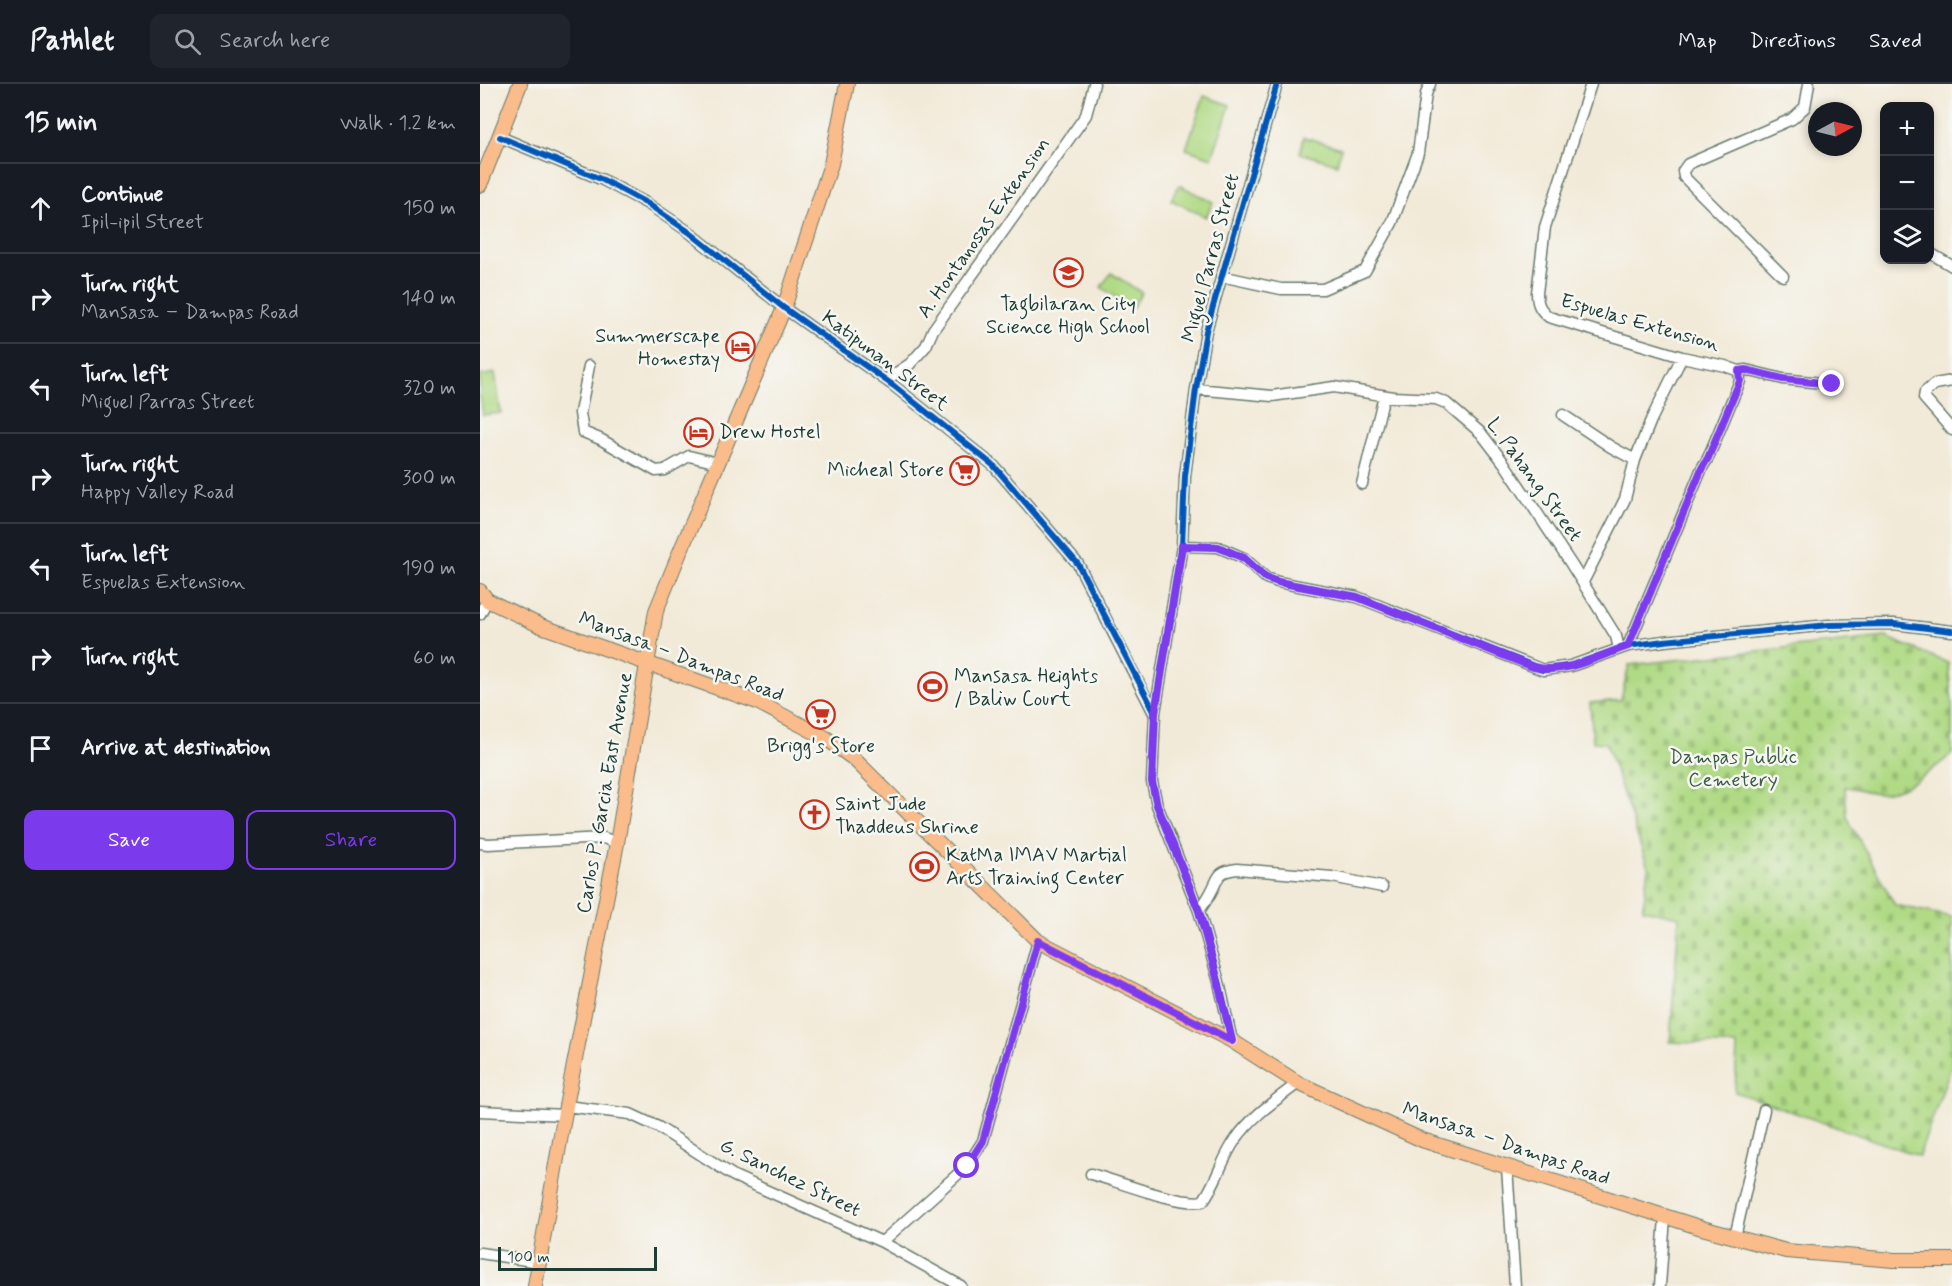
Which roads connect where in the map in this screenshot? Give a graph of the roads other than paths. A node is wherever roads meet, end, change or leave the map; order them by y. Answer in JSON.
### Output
{"nodes":[{"id":1,"x":519,"y":84,"type":"edge"},
{"id":2,"x":847,"y":84,"type":"edge"},
{"id":3,"x":1094,"y":84,"type":"edge"},
{"id":4,"x":1277,"y":84,"type":"edge"},
{"id":5,"x":1430,"y":84,"type":"edge"},
{"id":6,"x":1591,"y":84,"type":"edge"},
{"id":7,"x":1809,"y":84,"type":"edge"},
{"id":8,"x":500,"y":137,"type":"junction"},
{"id":9,"x":480,"y":185,"type":"edge"},
{"id":10,"x":1934,"y":256,"type":"edge"},
{"id":11,"x":1952,"y":266,"type":"edge"},
{"id":12,"x":1221,"y":276,"type":"junction"},
{"id":13,"x":1784,"y":276,"type":"dead end"},
{"id":14,"x":784,"y":308,"type":"junction"},
{"id":15,"x":1682,"y":357,"type":"junction"},
{"id":16,"x":589,"y":366,"type":"dead end"},
{"id":17,"x":1739,"y":371,"type":"junction"},
{"id":18,"x":886,"y":380,"type":"junction"},
{"id":19,"x":1952,"y":381,"type":"edge"},
{"id":20,"x":1832,"y":384,"type":"dead end"},
{"id":21,"x":1196,"y":389,"type":"junction"},
{"id":22,"x":1384,"y":396,"type":"junction"},
{"id":23,"x":1563,"y":415,"type":"dead end"},
{"id":24,"x":1952,"y":430,"type":"edge"},
{"id":25,"x":1635,"y":460,"type":"junction"},
{"id":26,"x":718,"y":463,"type":"junction"},
{"id":27,"x":1362,"y":484,"type":"dead end"},
{"id":28,"x":1182,"y":546,"type":"junction"},
{"id":29,"x":1583,"y":582,"type":"junction"},
{"id":30,"x":484,"y":596,"type":"edge"},
{"id":31,"x":480,"y":614,"type":"edge"},
{"id":32,"x":1952,"y":631,"type":"edge"},
{"id":33,"x":1624,"y":647,"type":"junction"},
{"id":34,"x":648,"y":663,"type":"junction"},
{"id":35,"x":1155,"y":713,"type":"junction"},
{"id":36,"x":480,"y":843,"type":"edge"},
{"id":37,"x":617,"y":843,"type":"junction"},
{"id":38,"x":1382,"y":887,"type":"dead end"},
{"id":39,"x":1199,"y":911,"type":"junction"},
{"id":40,"x":1038,"y":941,"type":"junction"},
{"id":41,"x":1232,"y":1041,"type":"junction"},
{"id":42,"x":1298,"y":1083,"type":"junction"},
{"id":43,"x":1764,"y":1110,"type":"dead end"},
{"id":44,"x":480,"y":1111,"type":"edge"},
{"id":45,"x":566,"y":1111,"type":"junction"},
{"id":46,"x":1507,"y":1167,"type":"junction"},
{"id":47,"x":1091,"y":1174,"type":"dead end"},
{"id":48,"x":1665,"y":1217,"type":"junction"},
{"id":49,"x":1735,"y":1237,"type":"junction"},
{"id":50,"x":882,"y":1242,"type":"junction"},
{"id":51,"x":480,"y":1253,"type":"edge"},
{"id":52,"x":1952,"y":1260,"type":"edge"},
{"id":53,"x":539,"y":1262,"type":"junction"},
{"id":54,"x":535,"y":1286,"type":"edge"},
{"id":55,"x":961,"y":1286,"type":"edge"},
{"id":56,"x":1515,"y":1286,"type":"edge"},
{"id":57,"x":1660,"y":1286,"type":"edge"}],
"edges":[{"from":1,"to":8,"type":"main road"},
{"from":2,"to":14,"type":"main road","name":"Carlos P. Garcia East Avenue"},
{"from":3,"to":18,"type":"street","name":"A. Hontanosas Extension"},
{"from":4,"to":12,"type":"street","name":"Miguel Parras Street"},
{"from":5,"to":12,"type":"street"},
{"from":6,"to":15,"type":"street","name":"Espuelas Extension"},
{"from":7,"to":13,"type":"street"},
{"from":8,"to":9,"type":"main road"},
{"from":8,"to":14,"type":"street","name":"Katipunan Street"},
{"from":10,"to":11,"type":"street"},
{"from":12,"to":21,"type":"street","name":"Miguel Parras Street"},
{"from":14,"to":18,"type":"street","name":"Katipunan Street"},
{"from":14,"to":26,"type":"main road","name":"Carlos P. Garcia East Avenue"},
{"from":15,"to":17,"type":"street","name":"Espuelas Extension"},
{"from":15,"to":25,"type":"street"},
{"from":16,"to":26,"type":"street"},
{"from":17,"to":20,"type":"street"},
{"from":17,"to":33,"type":"street","name":"Espuelas Extension"},
{"from":18,"to":35,"type":"street","name":"Katipunan Street"},
{"from":19,"to":24,"type":"street"},
{"from":21,"to":22,"type":"street","name":"L. Pahang Street"},
{"from":21,"to":28,"type":"street","name":"Miguel Parras Street"},
{"from":22,"to":27,"type":"street"},
{"from":22,"to":29,"type":"street","name":"L. Pahang Street"},
{"from":23,"to":25,"type":"street"},
{"from":25,"to":29,"type":"street"},
{"from":26,"to":34,"type":"main road","name":"Carlos P. Garcia East Avenue"},
{"from":28,"to":33,"type":"street"},
{"from":28,"to":35,"type":"street","name":"Miguel Parras Street"},
{"from":29,"to":33,"type":"street","name":"L. Pahang Street"},
{"from":30,"to":31,"type":"street"},
{"from":30,"to":34,"type":"main road","name":"Mansasa – Dampas Road"},
{"from":32,"to":33,"type":"street"},
{"from":34,"to":37,"type":"main road","name":"Carlos P. Garcia East Avenue"},
{"from":34,"to":40,"type":"main road","name":"Mansasa – Dampas Road"},
{"from":35,"to":39,"type":"street","name":"Miguel Parras Street"},
{"from":36,"to":37,"type":"street"},
{"from":37,"to":45,"type":"main road","name":"Carlos P. Garcia East Avenue"},
{"from":38,"to":39,"type":"street"},
{"from":39,"to":41,"type":"street","name":"Miguel Parras Street"},
{"from":40,"to":41,"type":"main road","name":"Mansasa – Dampas Road"},
{"from":40,"to":50,"type":"street"},
{"from":41,"to":42,"type":"main road","name":"Mansasa – Dampas Road"},
{"from":42,"to":46,"type":"main road","name":"Mansasa – Dampas Road"},
{"from":42,"to":47,"type":"street"},
{"from":43,"to":49,"type":"street"},
{"from":44,"to":45,"type":"street","name":"G. Sanchez Street"},
{"from":45,"to":50,"type":"street","name":"G. Sanchez Street"},
{"from":45,"to":53,"type":"main road","name":"Carlos P. Garcia East Avenue"},
{"from":46,"to":48,"type":"main road","name":"Mansasa – Dampas Road"},
{"from":46,"to":56,"type":"street"},
{"from":48,"to":49,"type":"main road","name":"Mansasa – Dampas Road"},
{"from":48,"to":57,"type":"street"},
{"from":49,"to":52,"type":"main road","name":"Mansasa – Dampas Road"},
{"from":50,"to":55,"type":"street","name":"G. Sanchez Street"},
{"from":51,"to":53,"type":"street"},
{"from":53,"to":54,"type":"main road","name":"Carlos P. Garcia East Avenue"}]}
